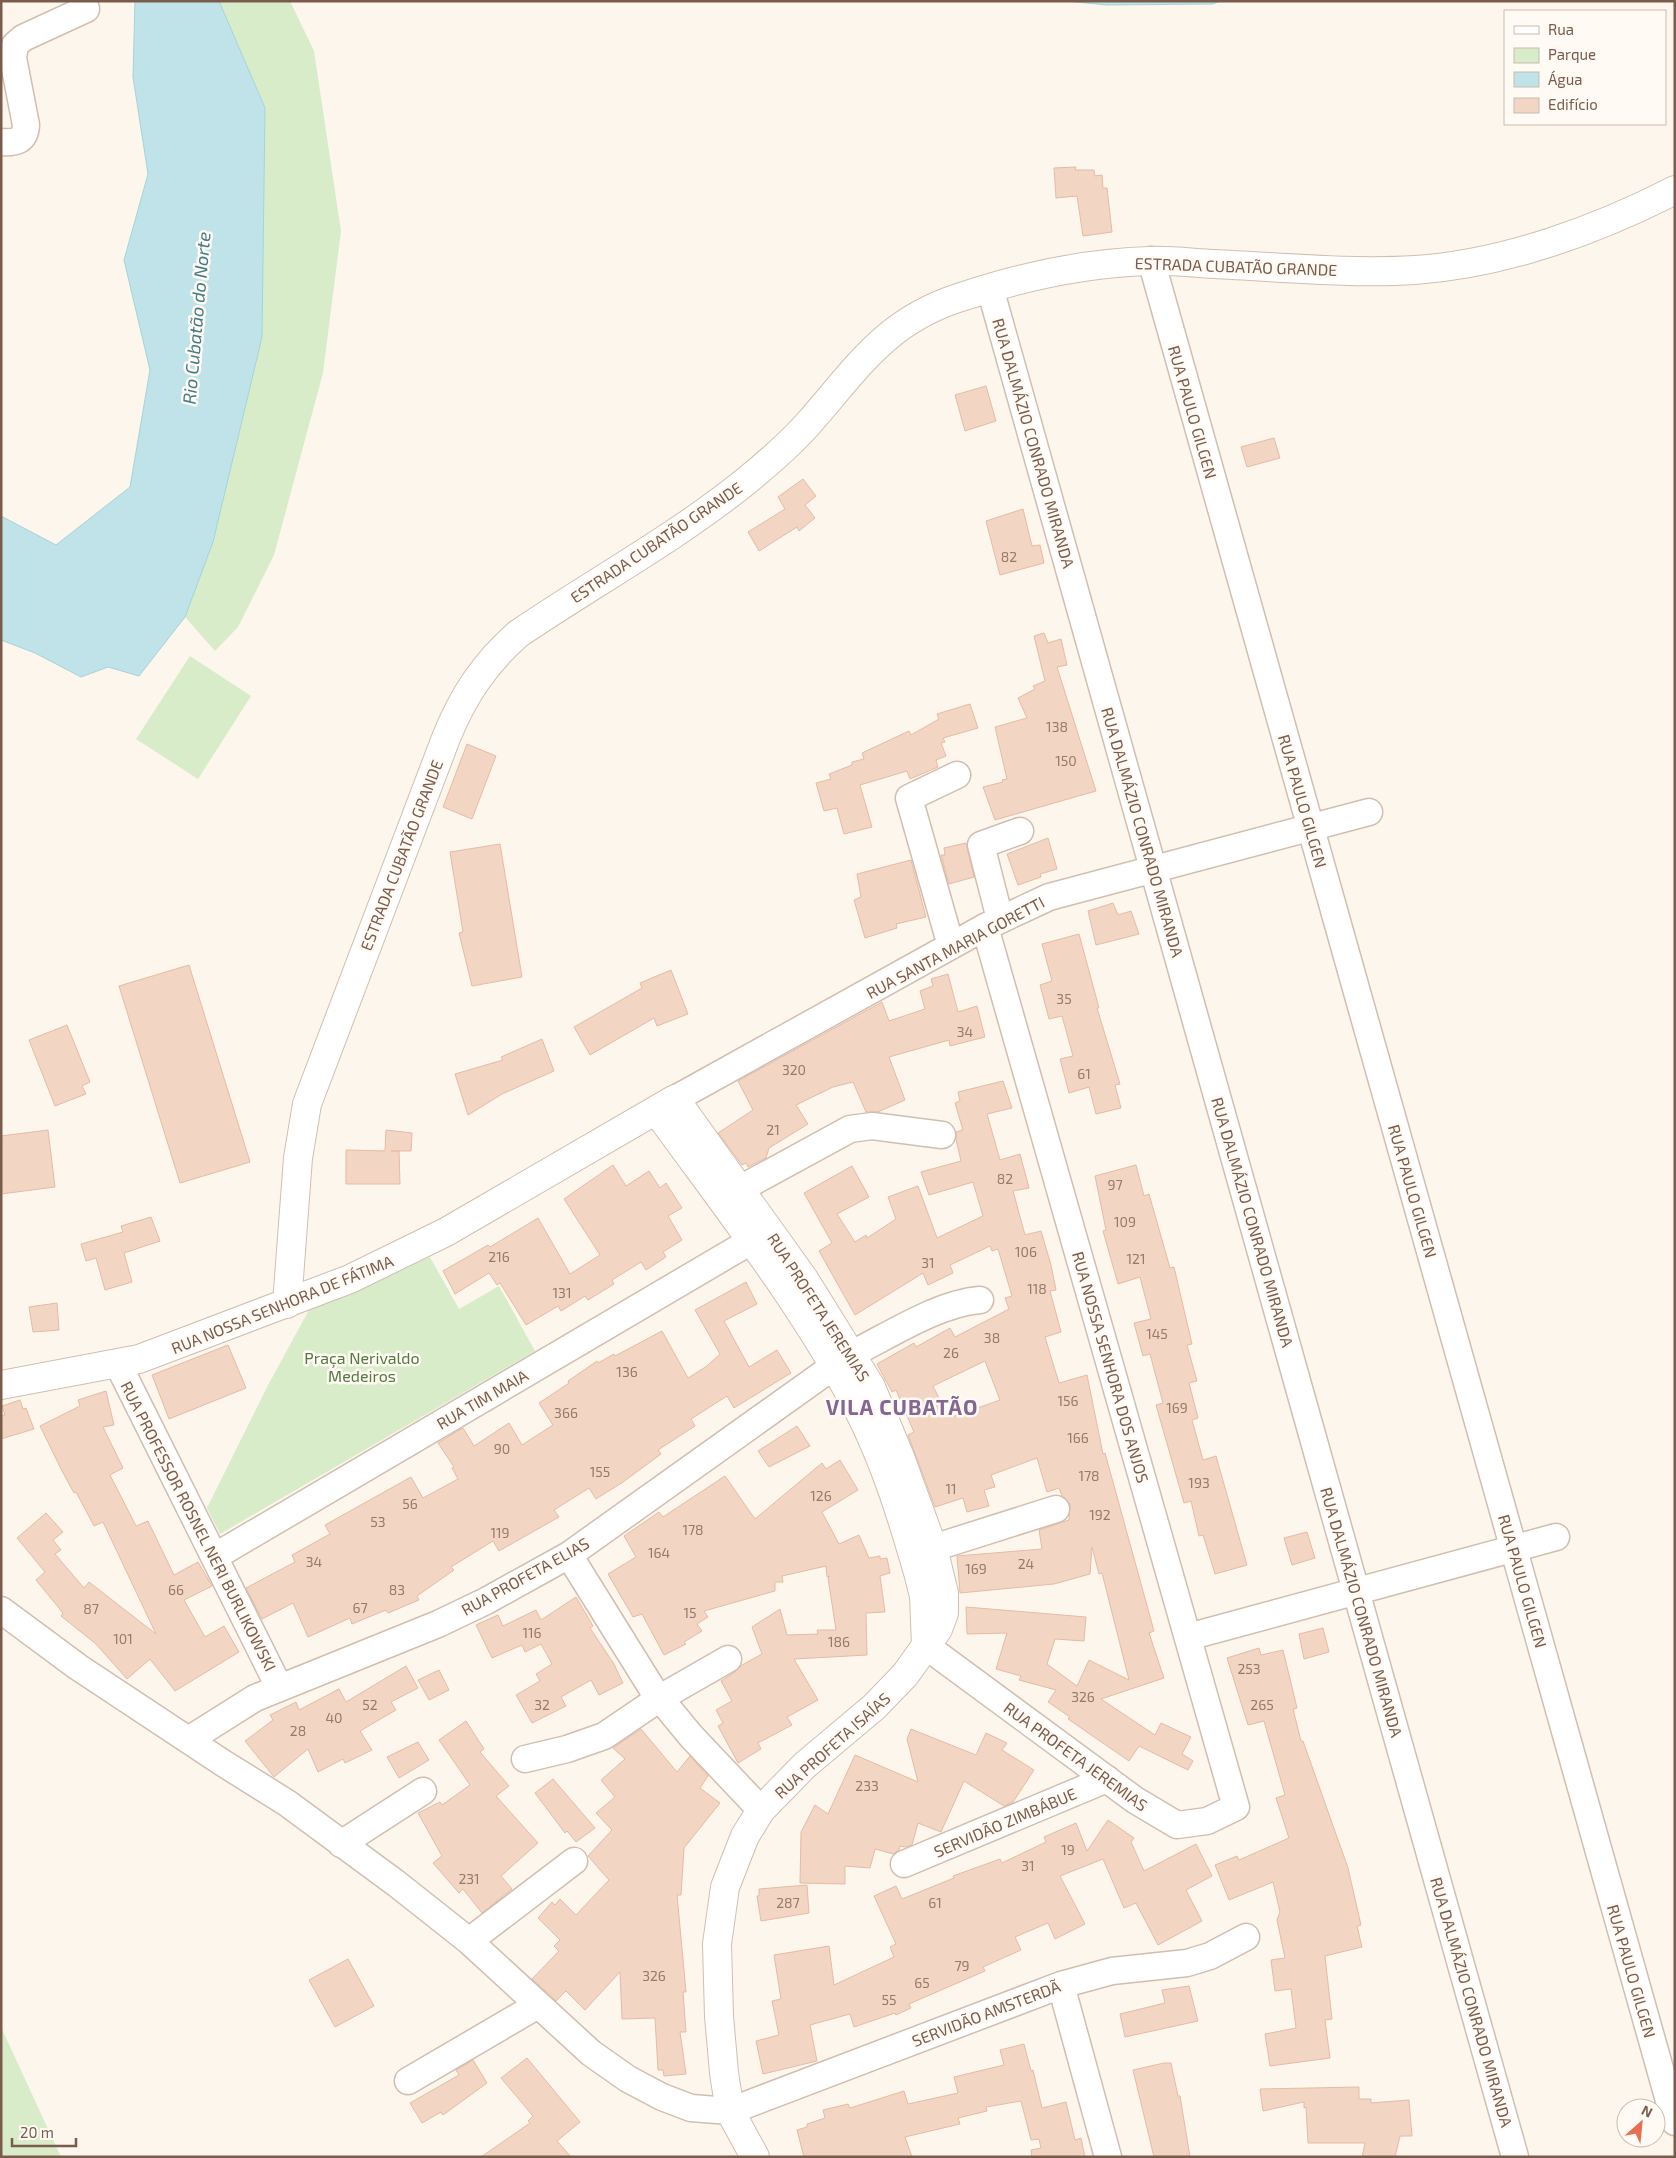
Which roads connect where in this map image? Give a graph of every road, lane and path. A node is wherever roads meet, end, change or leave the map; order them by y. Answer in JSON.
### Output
{"nodes":[{"id":1,"x":86,"y":9,"type":"dead end"},
{"id":2,"x":1,"y":142,"type":"edge"},
{"id":3,"x":1675,"y":190,"type":"edge"},
{"id":4,"x":1151,"y":260,"type":"junction"},
{"id":5,"x":990,"y":288,"type":"junction"},
{"id":6,"x":957,"y":775,"type":"dead end"},
{"id":7,"x":1369,"y":812,"type":"dead end"},
{"id":8,"x":1310,"y":827,"type":"junction"},
{"id":9,"x":1020,"y":831,"type":"dead end"},
{"id":10,"x":1153,"y":869,"type":"junction"},
{"id":11,"x":993,"y":923,"type":"junction"},
{"id":12,"x":951,"y":946,"type":"junction"},
{"id":13,"x":666,"y":1104,"type":"junction"},
{"id":14,"x":942,"y":1136,"type":"dead end"},
{"id":15,"x":740,"y":1189,"type":"junction"},
{"id":16,"x":752,"y":1241,"type":"junction"},
{"id":17,"x":980,"y":1300,"type":"dead end"},
{"id":18,"x":287,"y":1304,"type":"junction"},
{"id":19,"x":843,"y":1360,"type":"junction"},
{"id":20,"x":118,"y":1364,"type":"junction"},
{"id":21,"x":1,"y":1385,"type":"edge"},
{"id":22,"x":1056,"y":1510,"type":"dead end"},
{"id":23,"x":1556,"y":1537,"type":"dead end"},
{"id":24,"x":932,"y":1548,"type":"junction"},
{"id":25,"x":1513,"y":1548,"type":"junction"},
{"id":26,"x":569,"y":1555,"type":"junction"},
{"id":27,"x":214,"y":1557,"type":"junction"},
{"id":28,"x":1356,"y":1591,"type":"junction"},
{"id":29,"x":1,"y":1610,"type":"edge"},
{"id":30,"x":1188,"y":1637,"type":"junction"},
{"id":31,"x":926,"y":1646,"type":"junction"},
{"id":32,"x":728,"y":1659,"type":"dead end"},
{"id":33,"x":279,"y":1687,"type":"junction"},
{"id":34,"x":660,"y":1698,"type":"junction"},
{"id":35,"x":190,"y":1739,"type":"junction"},
{"id":36,"x":525,"y":1759,"type":"dead end"},
{"id":37,"x":1107,"y":1779,"type":"junction"},
{"id":38,"x":423,"y":1791,"type":"dead end"},
{"id":39,"x":1236,"y":1806,"type":"joint"},
{"id":40,"x":761,"y":1810,"type":"junction"},
{"id":41,"x":341,"y":1844,"type":"junction"},
{"id":42,"x":574,"y":1861,"type":"dead end"},
{"id":43,"x":904,"y":1864,"type":"dead end"},
{"id":44,"x":1246,"y":1937,"type":"dead end"},
{"id":45,"x":469,"y":1941,"type":"junction"},
{"id":46,"x":1061,"y":1984,"type":"junction"},
{"id":47,"x":538,"y":2005,"type":"junction"},
{"id":48,"x":408,"y":2081,"type":"dead end"},
{"id":49,"x":730,"y":2111,"type":"junction"},
{"id":50,"x":1675,"y":2122,"type":"edge"},
{"id":51,"x":756,"y":2157,"type":"edge"},
{"id":52,"x":1108,"y":2157,"type":"edge"},
{"id":53,"x":1516,"y":2157,"type":"edge"}],
"edges":[{"from":1,"to":2,"type":"street"},
{"from":3,"to":4,"type":"street","name":"ESTRADA CUBATÃO GRANDE"},
{"from":4,"to":5,"type":"street","name":"ESTRADA CUBATÃO GRANDE"},
{"from":4,"to":8,"type":"street","name":"RUA PAULO GILGEN"},
{"from":5,"to":10,"type":"street","name":"RUA DALMÁZIO CONRADO MIRANDA"},
{"from":5,"to":18,"type":"street","name":"ESTRADA CUBATÃO GRANDE"},
{"from":6,"to":12,"type":"street"},
{"from":7,"to":8,"type":"street","name":"RUA SANTA MARIA GORETTI"},
{"from":8,"to":10,"type":"street","name":"RUA SANTA MARIA GORETTI"},
{"from":8,"to":25,"type":"street","name":"RUA PAULO GILGEN"},
{"from":9,"to":11,"type":"street","name":"RUA NOSSA SENHORA DOS ANJOS"},
{"from":10,"to":11,"type":"street","name":"RUA SANTA MARIA GORETTI"},
{"from":10,"to":28,"type":"street","name":"RUA DALMÁZIO CONRADO MIRANDA"},
{"from":11,"to":12,"type":"street","name":"RUA SANTA MARIA GORETTI"},
{"from":11,"to":30,"type":"street","name":"RUA NOSSA SENHORA DOS ANJOS"},
{"from":12,"to":13,"type":"street","name":"RUA SANTA MARIA GORETTI"},
{"from":13,"to":15,"type":"street","name":"RUA PROFETA JEREMIAS"},
{"from":13,"to":16,"type":"street","name":"RUA PROFETA JEREMIAS"},
{"from":13,"to":18,"type":"street","name":"RUA NOSSA SENHORA DE FÁTIMA"},
{"from":14,"to":15,"type":"street"},
{"from":15,"to":19,"type":"street","name":"RUA PROFETA JEREMIAS"},
{"from":16,"to":19,"type":"street","name":"RUA PROFETA JEREMIAS"},
{"from":16,"to":27,"type":"street","name":"RUA TIM MAIA"},
{"from":17,"to":19,"type":"street","name":"RUA PROFETA ELIAS"},
{"from":18,"to":20,"type":"street","name":"RUA NOSSA SENHORA DE FÁTIMA"},
{"from":19,"to":24,"type":"street","name":"RUA PROFETA JEREMIAS"},
{"from":19,"to":26,"type":"street","name":"RUA PROFETA ELIAS"},
{"from":19,"to":31,"type":"street","name":"RUA PROFETA JEREMIAS"},
{"from":20,"to":21,"type":"street","name":"RUA NOSSA SENHORA DE FÁTIMA"},
{"from":20,"to":27,"type":"street","name":"RUA PROFESSOR ROSNEL NERI BURLIKOWSKI"},
{"from":22,"to":24,"type":"street"},
{"from":23,"to":25,"type":"street"},
{"from":24,"to":31,"type":"street","name":"RUA PROFETA JEREMIAS"},
{"from":25,"to":28,"type":"street"},
{"from":25,"to":50,"type":"street","name":"RUA PAULO GILGEN"},
{"from":26,"to":33,"type":"street","name":"RUA PROFETA ELIAS"},
{"from":26,"to":34,"type":"street"},
{"from":27,"to":33,"type":"street","name":"RUA PROFESSOR ROSNEL NERI BURLIKOWSKI"},
{"from":28,"to":30,"type":"street"},
{"from":28,"to":53,"type":"street","name":"RUA DALMÁZIO CONRADO MIRANDA"},
{"from":29,"to":35,"type":"street"},
{"from":30,"to":39,"type":"street","name":"RUA NOSSA SENHORA DOS ANJOS"},
{"from":31,"to":37,"type":"street","name":"RUA PROFETA JEREMIAS"},
{"from":31,"to":40,"type":"street","name":"RUA PROFETA ISAÍAS"},
{"from":32,"to":34,"type":"street"},
{"from":33,"to":35,"type":"street","name":"RUA PROFETA ELIAS"},
{"from":34,"to":36,"type":"street"},
{"from":34,"to":40,"type":"street"},
{"from":35,"to":41,"type":"street"},
{"from":37,"to":39,"type":"street","name":"RUA PROFETA JEREMIAS"},
{"from":37,"to":43,"type":"street","name":"SERVIDÃO ZIMBÁBUE"},
{"from":38,"to":41,"type":"street"},
{"from":40,"to":49,"type":"street","name":"RUA PROFETA ISAÍAS"},
{"from":41,"to":45,"type":"street"},
{"from":42,"to":45,"type":"street"},
{"from":44,"to":46,"type":"street","name":"SERVIDÃO AMSTERDÃ"},
{"from":45,"to":47,"type":"street"},
{"from":46,"to":49,"type":"street","name":"SERVIDÃO AMSTERDÃ"},
{"from":46,"to":52,"type":"street"},
{"from":47,"to":48,"type":"street"},
{"from":47,"to":49,"type":"street"},
{"from":49,"to":51,"type":"street"}]}
